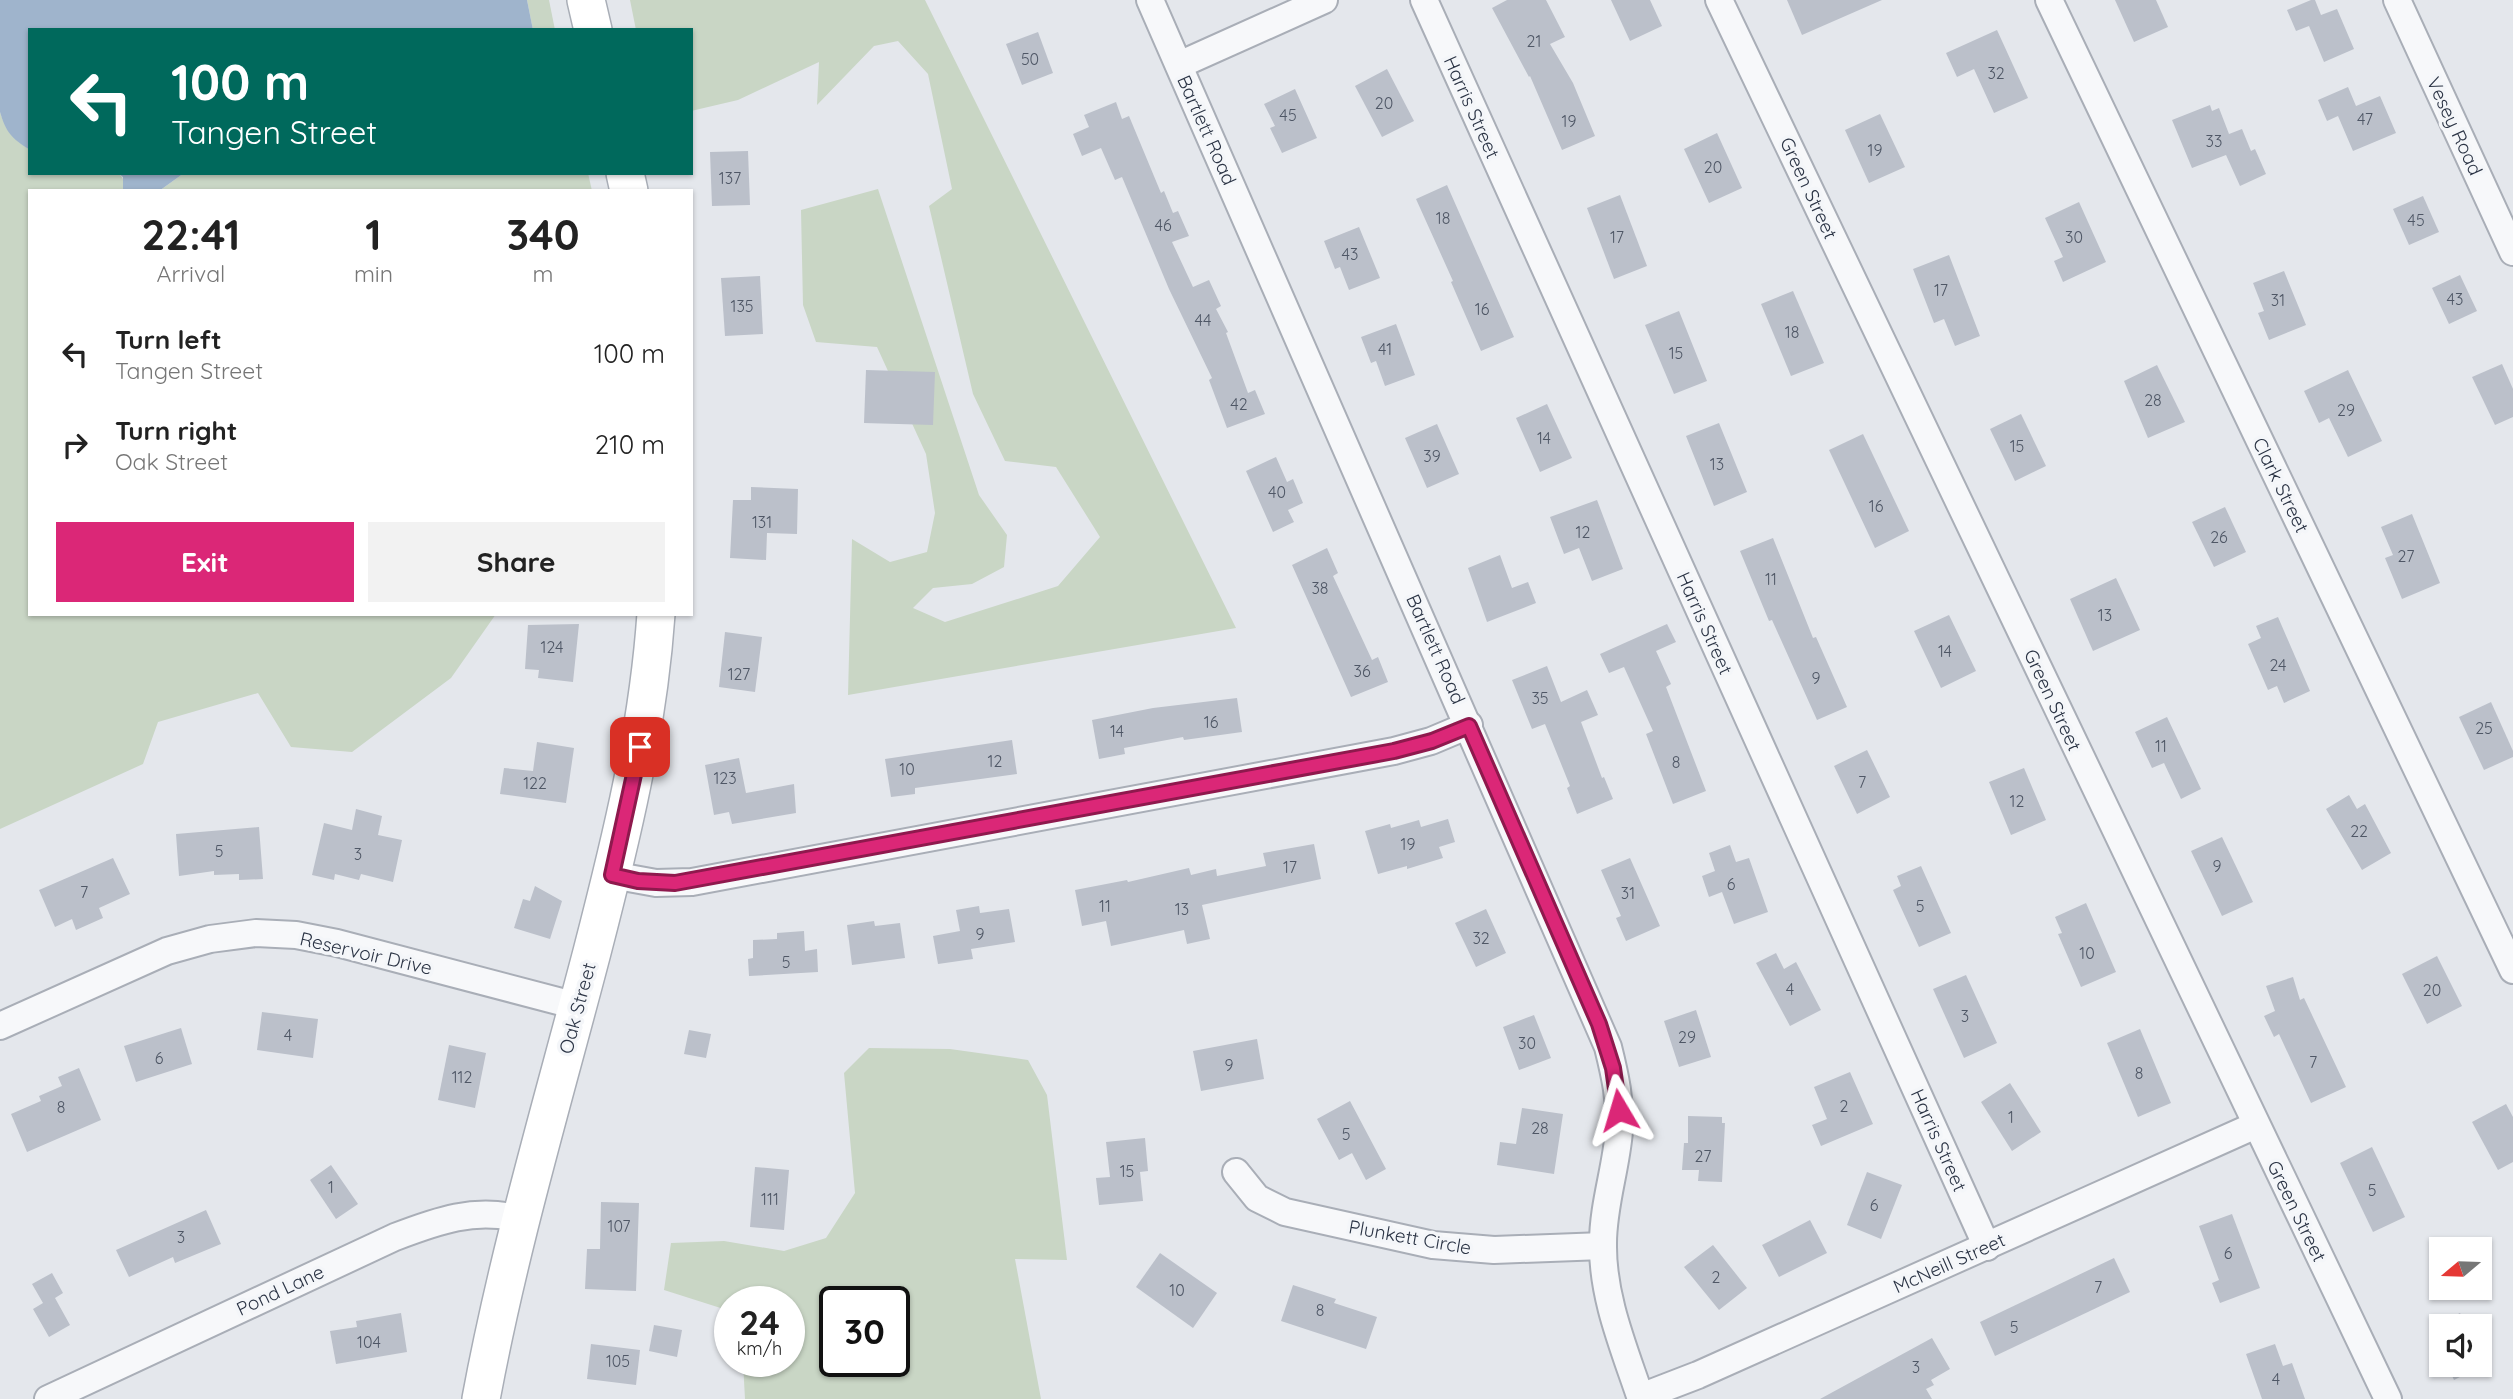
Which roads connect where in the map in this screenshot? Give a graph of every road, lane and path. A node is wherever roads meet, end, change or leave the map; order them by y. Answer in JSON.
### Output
{"nodes":[{"id":1,"x":586,"y":0,"type":"edge"},
{"id":2,"x":1150,"y":0,"type":"edge"},
{"id":3,"x":1324,"y":0,"type":"edge"},
{"id":4,"x":1424,"y":0,"type":"edge"},
{"id":5,"x":1719,"y":0,"type":"edge"},
{"id":6,"x":2049,"y":0,"type":"edge"},
{"id":7,"x":2397,"y":0,"type":"edge"},
{"id":8,"x":593,"y":28,"type":"edge"},
{"id":9,"x":1179,"y":65,"type":"junction"},
{"id":10,"x":2513,"y":252,"type":"edge"},
{"id":11,"x":656,"y":616,"type":"edge"},
{"id":12,"x":1469,"y":726,"type":"junction"},
{"id":13,"x":612,"y":875,"type":"junction"},
{"id":14,"x":2513,"y":970,"type":"edge"},
{"id":15,"x":578,"y":1006,"type":"junction"},
{"id":16,"x":0,"y":1026,"type":"edge"},
{"id":17,"x":2256,"y":1125,"type":"junction"},
{"id":18,"x":1236,"y":1172,"type":"dead end"},
{"id":19,"x":520,"y":1219,"type":"junction"},
{"id":20,"x":1603,"y":1246,"type":"junction"},
{"id":21,"x":1987,"y":1247,"type":"junction"},
{"id":22,"x":1641,"y":1398,"type":"edge"},
{"id":23,"x":48,"y":1399,"type":"edge"},
{"id":24,"x":481,"y":1399,"type":"edge"},
{"id":25,"x":2388,"y":1399,"type":"edge"}],
"edges":[{"from":1,"to":8,"type":"street"},
{"from":2,"to":9,"type":"street","name":"Bartlett Road"},
{"from":3,"to":9,"type":"street"},
{"from":4,"to":21,"type":"street","name":"Harris Street"},
{"from":5,"to":17,"type":"street","name":"Green Street"},
{"from":6,"to":14,"type":"street","name":"Clark Street"},
{"from":7,"to":10,"type":"street","name":"Vesey Road"},
{"from":9,"to":12,"type":"street","name":"Bartlett Road"},
{"from":11,"to":13,"type":"street","name":"Oak Street"},
{"from":12,"to":13,"type":"street"},
{"from":12,"to":20,"type":"street","name":"Bartlett Road"},
{"from":13,"to":15,"type":"street","name":"Oak Street"},
{"from":15,"to":16,"type":"street","name":"Reservoir Drive"},
{"from":15,"to":19,"type":"street","name":"Oak Street"},
{"from":17,"to":21,"type":"street","name":"McNeill Street"},
{"from":17,"to":25,"type":"street","name":"Green Street"},
{"from":18,"to":20,"type":"street","name":"Plunkett Circle"},
{"from":19,"to":23,"type":"street","name":"Pond Lane"},
{"from":19,"to":24,"type":"street","name":"Oak Street"},
{"from":20,"to":22,"type":"street","name":"Bartlett Road"},
{"from":21,"to":22,"type":"street","name":"McNeill Street"}]}
